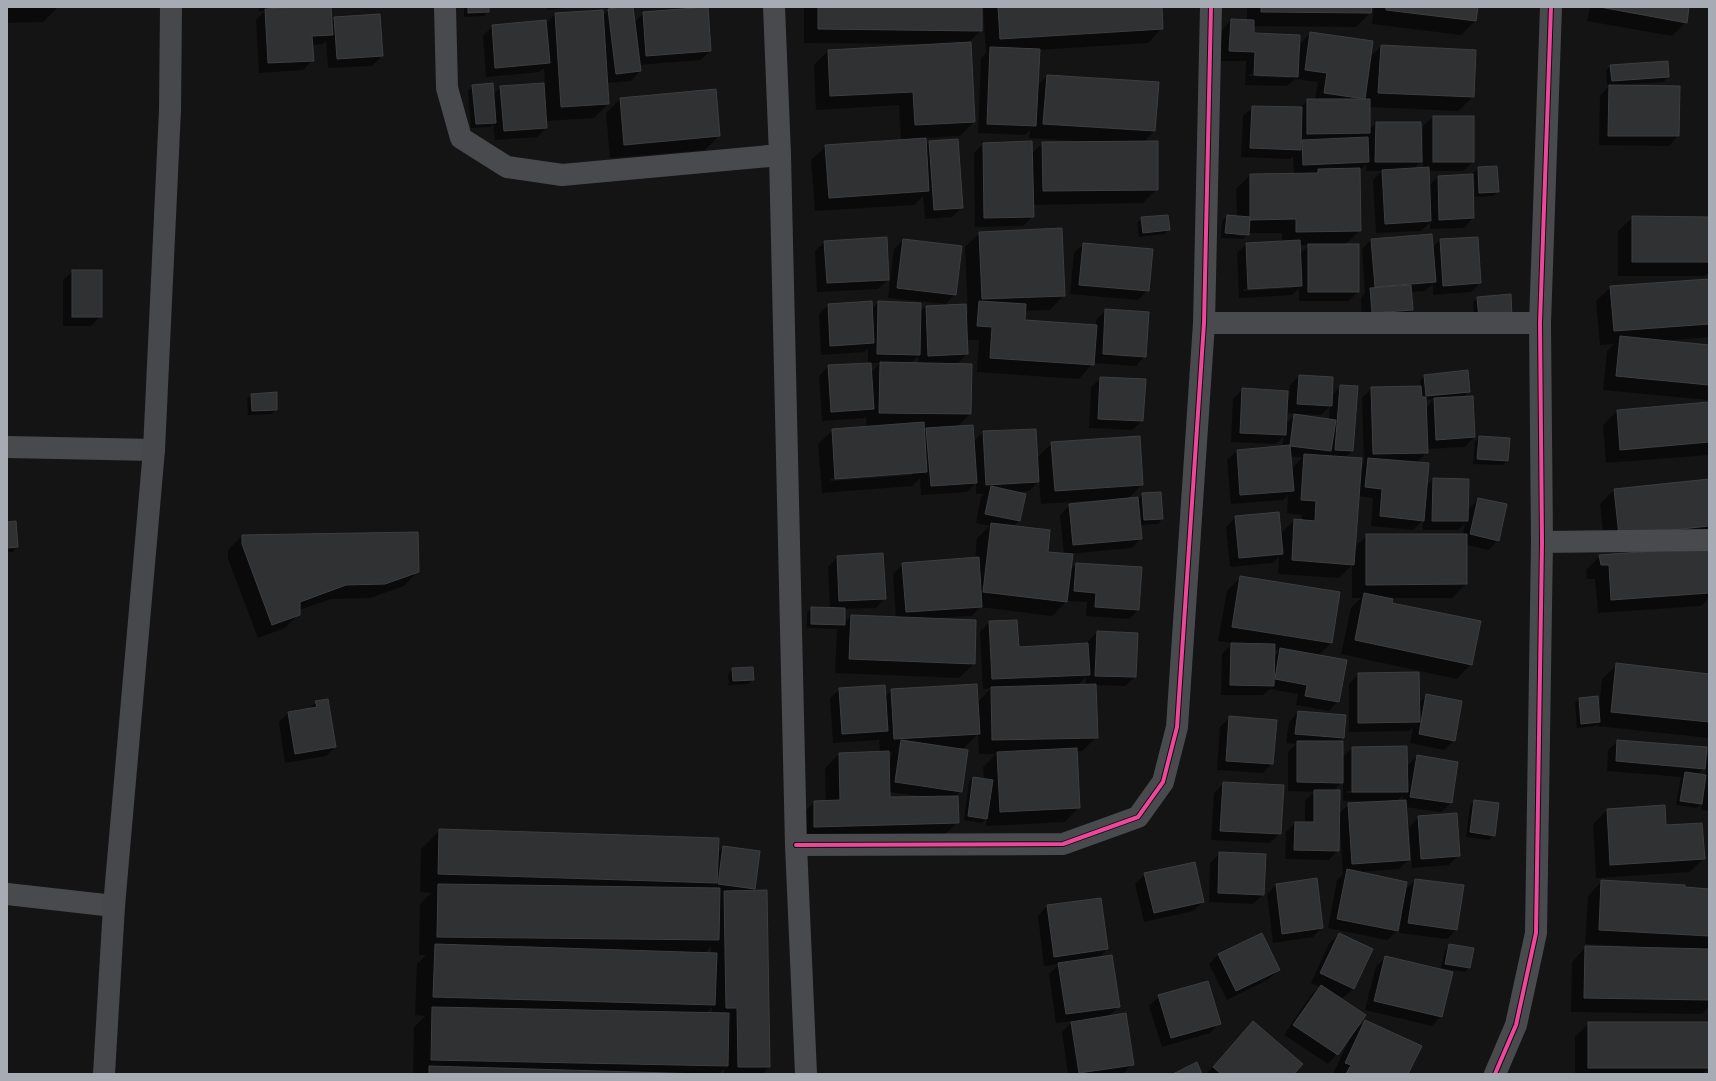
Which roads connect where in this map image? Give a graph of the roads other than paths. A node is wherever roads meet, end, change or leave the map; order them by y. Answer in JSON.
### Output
{"nodes":[{"id":1,"x":171,"y":7,"type":"edge"},
{"id":2,"x":445,"y":7,"type":"edge"},
{"id":3,"x":774,"y":7,"type":"edge"},
{"id":4,"x":1211,"y":7,"type":"edge"},
{"id":5,"x":1551,"y":7,"type":"edge"},
{"id":6,"x":780,"y":155,"type":"junction"},
{"id":7,"x":1204,"y":322,"type":"junction"},
{"id":8,"x":1540,"y":324,"type":"junction"},
{"id":9,"x":7,"y":447,"type":"edge"},
{"id":10,"x":154,"y":450,"type":"junction"},
{"id":11,"x":1709,"y":540,"type":"edge"},
{"id":12,"x":1542,"y":542,"type":"junction"},
{"id":13,"x":796,"y":845,"type":"junction"},
{"id":14,"x":7,"y":894,"type":"edge"},
{"id":15,"x":114,"y":906,"type":"junction"},
{"id":16,"x":104,"y":1074,"type":"edge"},
{"id":17,"x":806,"y":1074,"type":"edge"},
{"id":18,"x":1495,"y":1074,"type":"edge"}],
"edges":[{"from":1,"to":10,"type":"main road"},
{"from":2,"to":6,"type":"street"},
{"from":3,"to":6,"type":"street"},
{"from":4,"to":7,"type":"street"},
{"from":5,"to":8,"type":"street"},
{"from":6,"to":13,"type":"street"},
{"from":7,"to":8,"type":"street"},
{"from":7,"to":13,"type":"street"},
{"from":8,"to":12,"type":"street"},
{"from":9,"to":10,"type":"street"},
{"from":10,"to":15,"type":"main road"},
{"from":11,"to":12,"type":"street"},
{"from":12,"to":18,"type":"street"},
{"from":13,"to":17,"type":"street"},
{"from":14,"to":15,"type":"street"},
{"from":15,"to":16,"type":"main road"}]}
